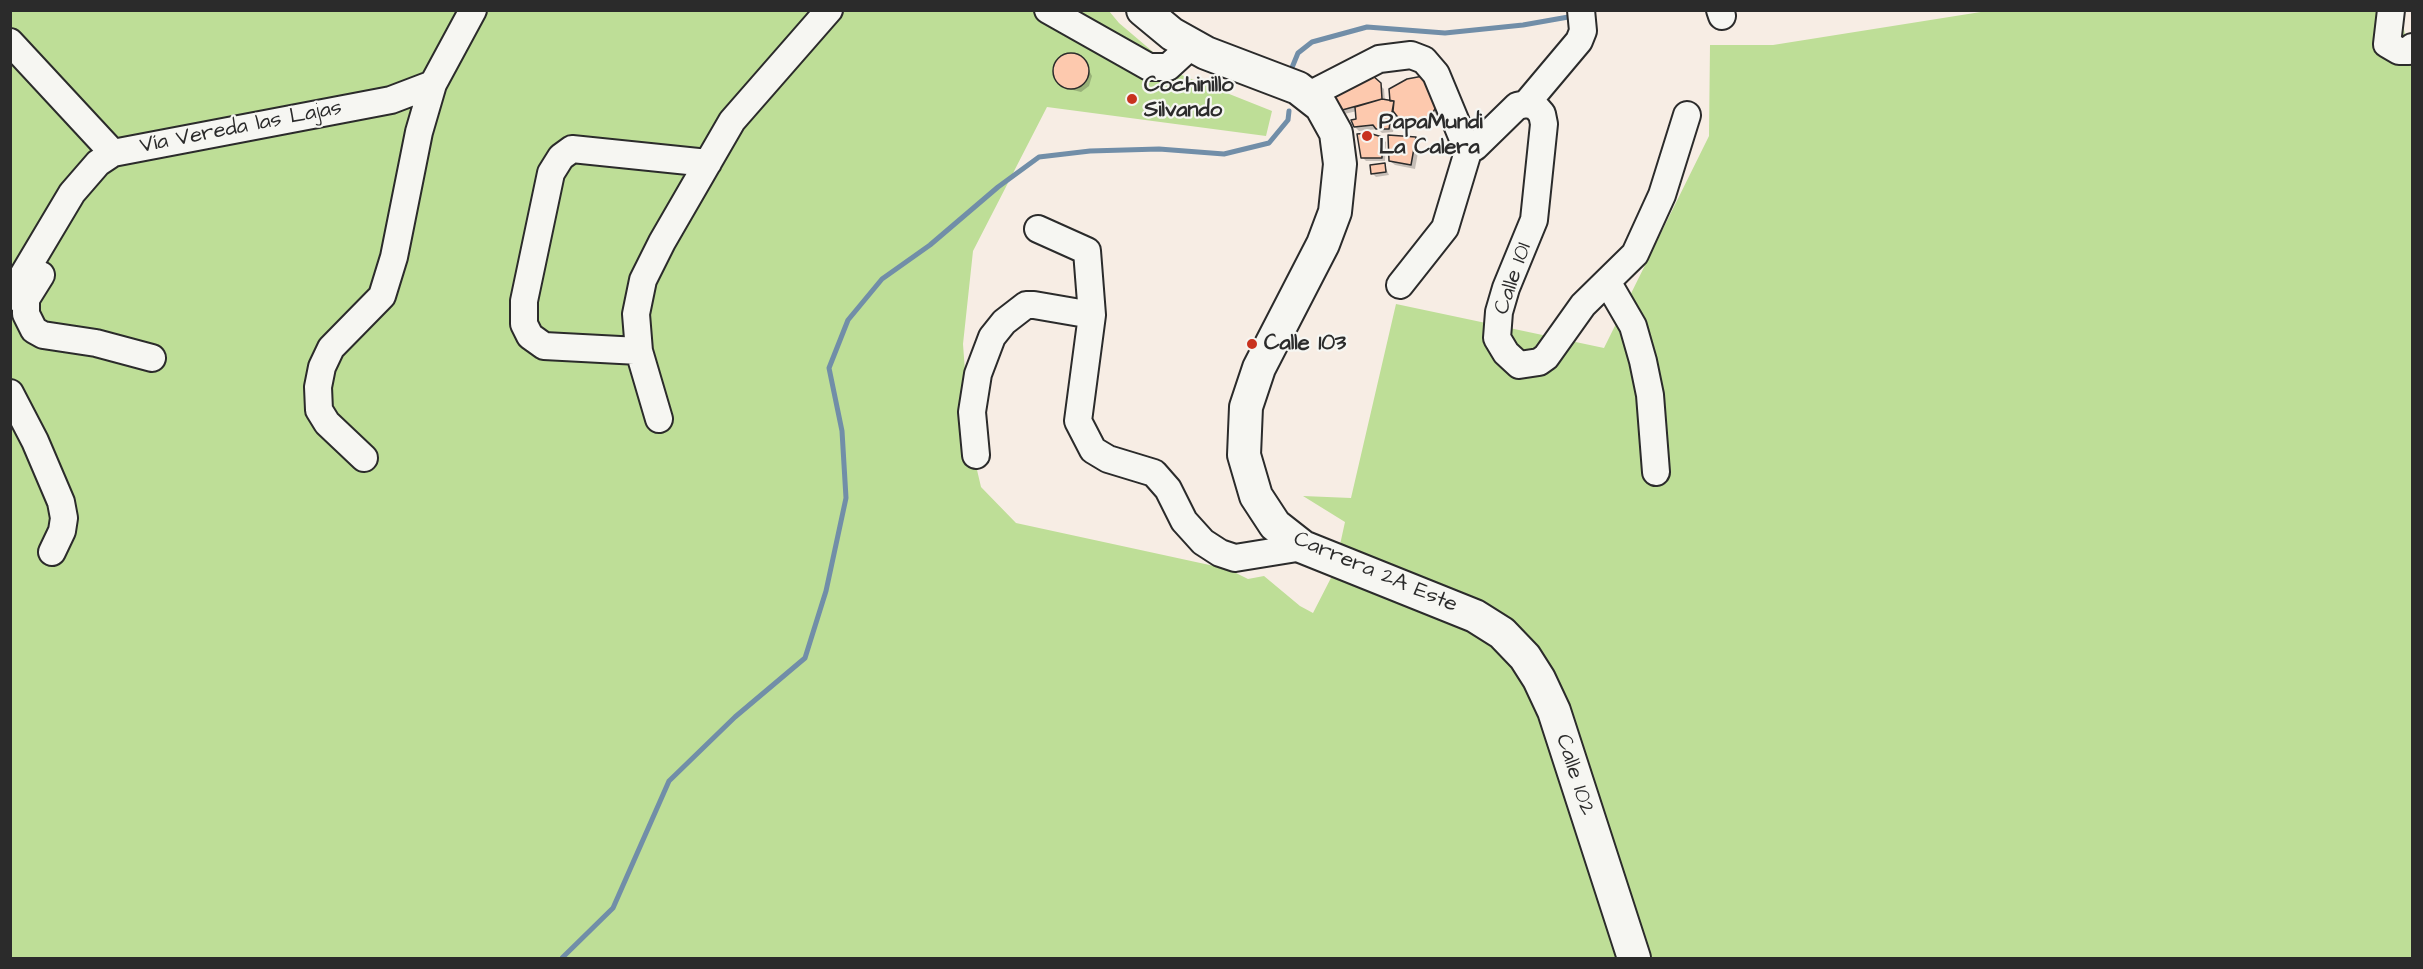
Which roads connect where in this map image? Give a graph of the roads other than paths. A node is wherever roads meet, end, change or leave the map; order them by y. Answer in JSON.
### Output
{"nodes":[{"id":1,"x":472,"y":10,"type":"edge"},
{"id":2,"x":829,"y":10,"type":"edge"},
{"id":3,"x":1048,"y":10,"type":"edge"},
{"id":4,"x":1143,"y":10,"type":"edge"},
{"id":5,"x":2391,"y":10,"type":"edge"},
{"id":6,"x":1582,"y":18,"type":"edge"},
{"id":7,"x":10,"y":42,"type":"edge"},
{"id":8,"x":1192,"y":45,"type":"junction"},
{"id":9,"x":2406,"y":49,"type":"edge"},
{"id":10,"x":433,"y":84,"type":"junction"},
{"id":11,"x":1309,"y":95,"type":"junction"},
{"id":12,"x":1526,"y":104,"type":"junction"},
{"id":13,"x":1686,"y":114,"type":"dead end"},
{"id":14,"x":1470,"y":145,"type":"junction"},
{"id":15,"x":113,"y":153,"type":"junction"},
{"id":16,"x":708,"y":163,"type":"junction"},
{"id":17,"x":86,"y":176,"type":"junction"},
{"id":18,"x":1038,"y":230,"type":"dead end"},
{"id":19,"x":1608,"y":283,"type":"junction"},
{"id":20,"x":1400,"y":285,"type":"dead end"},
{"id":21,"x":10,"y":297,"type":"edge"},
{"id":22,"x":1092,"y":315,"type":"junction"},
{"id":23,"x":639,"y":351,"type":"junction"},
{"id":24,"x":152,"y":358,"type":"dead end"},
{"id":25,"x":10,"y":393,"type":"edge"},
{"id":26,"x":659,"y":419,"type":"dead end"},
{"id":27,"x":976,"y":455,"type":"dead end"},
{"id":28,"x":364,"y":458,"type":"dead end"},
{"id":29,"x":1656,"y":472,"type":"dead end"},
{"id":30,"x":1303,"y":546,"type":"junction"},
{"id":31,"x":52,"y":552,"type":"dead end"},
{"id":32,"x":1475,"y":616,"type":"joint"},
{"id":33,"x":1634,"y":958,"type":"edge"}],
"edges":[{"from":1,"to":10,"type":"street"},
{"from":2,"to":16,"type":"street"},
{"from":3,"to":8,"type":"street"},
{"from":4,"to":8,"type":"main road"},
{"from":5,"to":9,"type":"street"},
{"from":6,"to":12,"type":"street"},
{"from":7,"to":15,"type":"street","name":"Vía Vereda las Lajas"},
{"from":8,"to":11,"type":"main road"},
{"from":10,"to":15,"type":"street","name":"Vía Vereda las Lajas"},
{"from":10,"to":28,"type":"street"},
{"from":11,"to":14,"type":"street"},
{"from":11,"to":30,"type":"main road","name":"Carrera 2A Este"},
{"from":12,"to":14,"type":"street"},
{"from":12,"to":19,"type":"street","name":"Calle 101"},
{"from":13,"to":19,"type":"street","name":"Calle 101"},
{"from":14,"to":20,"type":"street"},
{"from":15,"to":17,"type":"street"},
{"from":16,"to":23,"type":"street"},
{"from":16,"to":23,"type":"street"},
{"from":17,"to":21,"type":"street"},
{"from":17,"to":24,"type":"street"},
{"from":18,"to":22,"type":"street"},
{"from":19,"to":29,"type":"street"},
{"from":22,"to":27,"type":"street"},
{"from":22,"to":30,"type":"street"},
{"from":23,"to":26,"type":"street"},
{"from":25,"to":31,"type":"street"},
{"from":30,"to":32,"type":"main road","name":"Carrera 2A Este"},
{"from":32,"to":33,"type":"main road","name":"Calle 102"}]}
